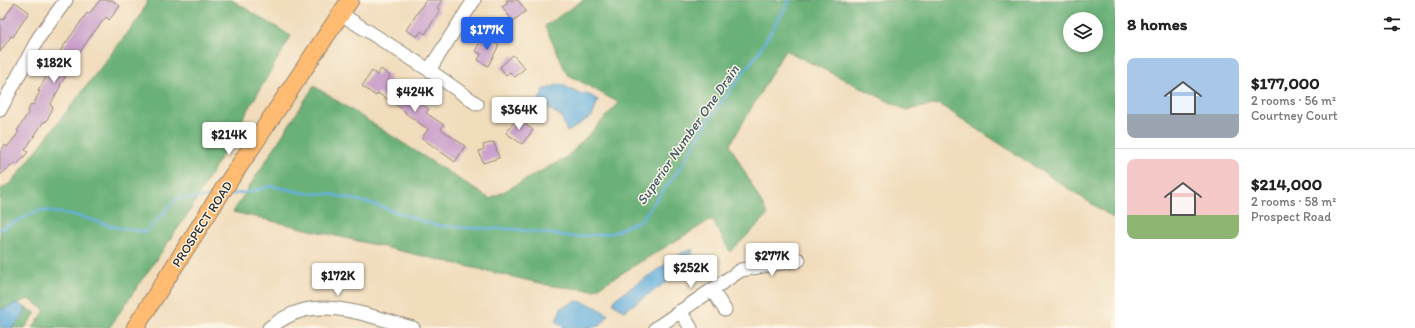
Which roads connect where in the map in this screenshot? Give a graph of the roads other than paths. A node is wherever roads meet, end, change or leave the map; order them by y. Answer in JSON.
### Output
{"nodes":[{"id":1,"x":66,"y":0,"type":"edge"},
{"id":2,"x":474,"y":0,"type":"edge"},
{"id":3,"x":345,"y":7,"type":"edge"},
{"id":4,"x":429,"y":70,"type":"junction"},
{"id":5,"x":4,"y":95,"type":"edge"},
{"id":6,"x":478,"y":104,"type":"dead end"},
{"id":7,"x":0,"y":110,"type":"edge"},
{"id":8,"x":800,"y":260,"type":"dead end"},
{"id":9,"x":712,"y":290,"type":"junction"},
{"id":10,"x":726,"y":310,"type":"dead end"},
{"id":11,"x":680,"y":312,"type":"junction"},
{"id":12,"x":135,"y":328,"type":"edge"},
{"id":13,"x":269,"y":328,"type":"edge"},
{"id":14,"x":413,"y":328,"type":"edge"},
{"id":15,"x":656,"y":328,"type":"edge"},
{"id":16,"x":691,"y":328,"type":"edge"}],
"edges":[{"from":1,"to":5,"type":"street"},
{"from":2,"to":4,"type":"street"},
{"from":3,"to":4,"type":"street"},
{"from":3,"to":12,"type":"main road","name":"PROSPECT ROAD"},
{"from":4,"to":6,"type":"street"},
{"from":5,"to":7,"type":"street"},
{"from":8,"to":9,"type":"street"},
{"from":9,"to":10,"type":"street"},
{"from":9,"to":11,"type":"street"},
{"from":11,"to":15,"type":"street"},
{"from":11,"to":16,"type":"street"},
{"from":13,"to":14,"type":"street"}]}
